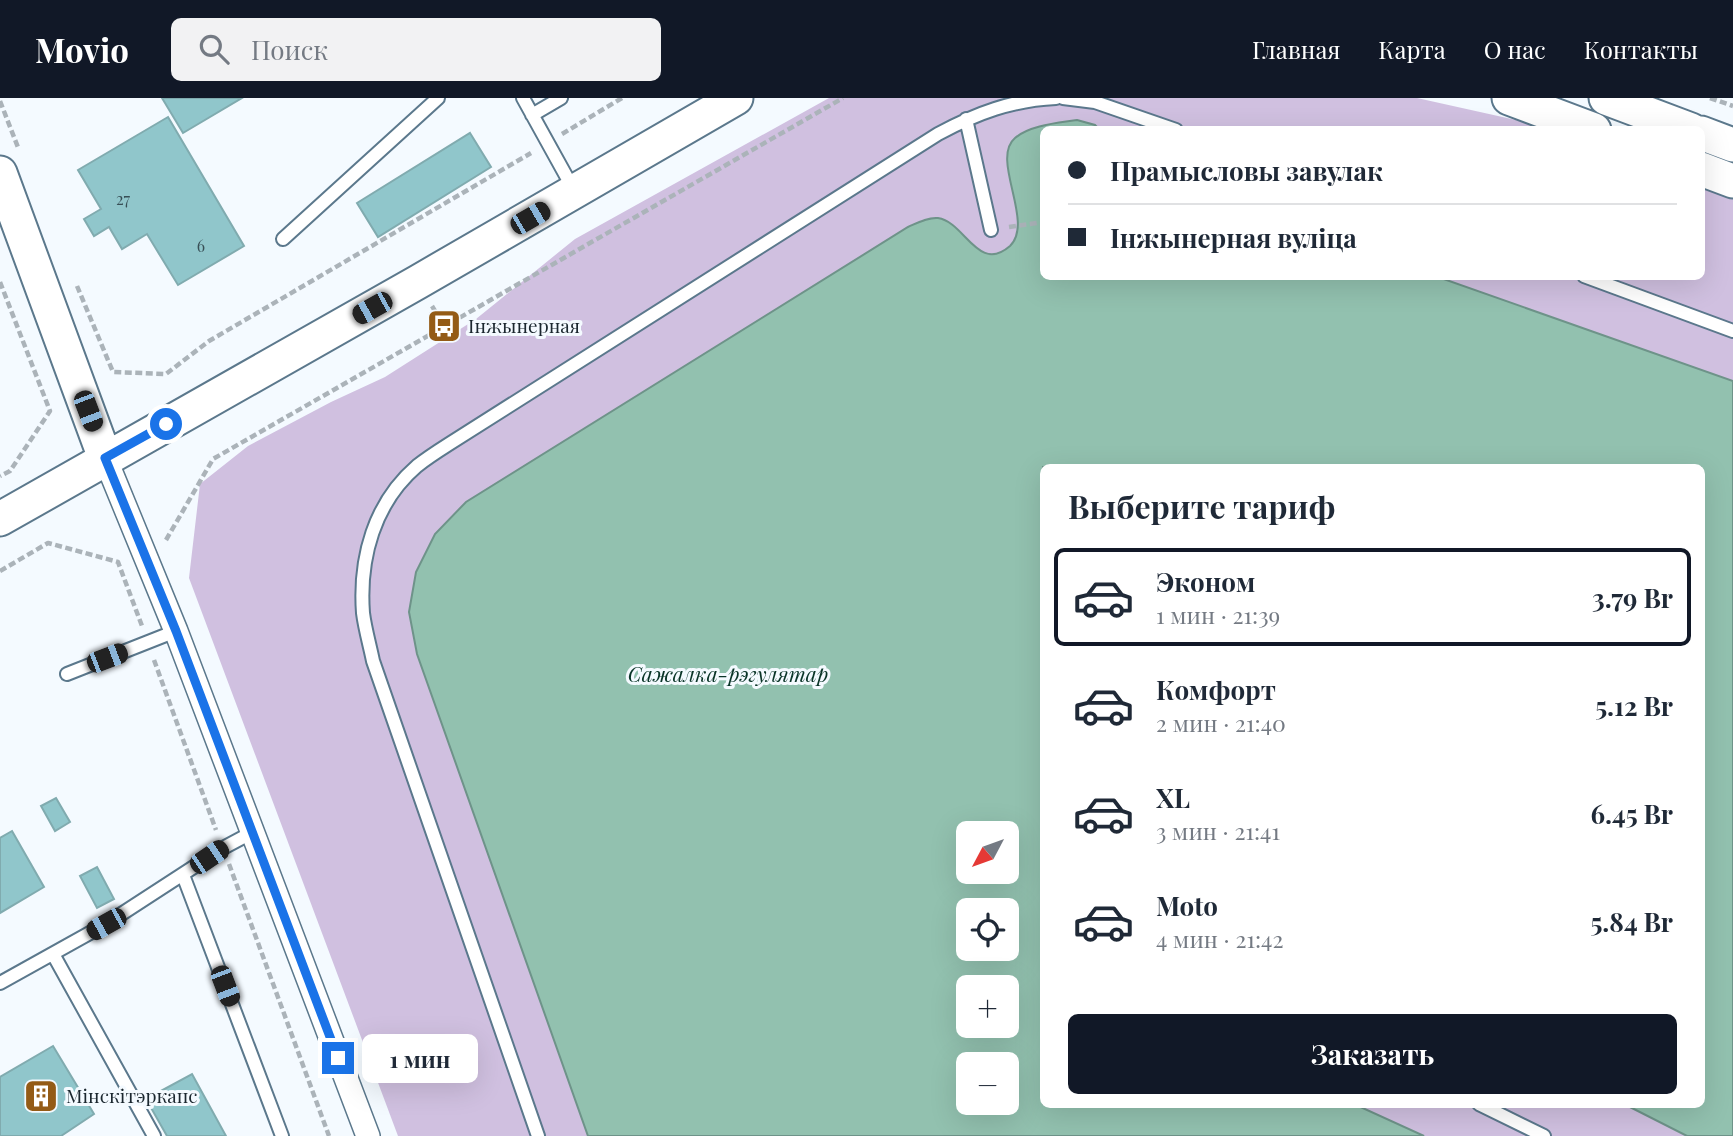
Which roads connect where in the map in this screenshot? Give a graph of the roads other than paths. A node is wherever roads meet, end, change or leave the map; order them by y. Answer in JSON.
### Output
{"nodes":[{"id":1,"x":438,"y":98,"type":"edge"},
{"id":2,"x":523,"y":98,"type":"edge"},
{"id":3,"x":561,"y":98,"type":"edge"},
{"id":4,"x":736,"y":98,"type":"edge"},
{"id":5,"x":1056,"y":98,"type":"edge"},
{"id":6,"x":1063,"y":98,"type":"edge"},
{"id":7,"x":1509,"y":98,"type":"edge"},
{"id":8,"x":1606,"y":98,"type":"edge"},
{"id":9,"x":532,"y":115,"type":"junction"},
{"id":10,"x":966,"y":119,"type":"junction"},
{"id":11,"x":1164,"y":126,"type":"edge"},
{"id":12,"x":1583,"y":126,"type":"edge"},
{"id":13,"x":1680,"y":126,"type":"edge"},
{"id":14,"x":1705,"y":134,"type":"edge"},
{"id":15,"x":1733,"y":145,"type":"edge"},
{"id":16,"x":1705,"y":170,"type":"edge"},
{"id":17,"x":0,"y":173,"type":"edge"},
{"id":18,"x":1733,"y":181,"type":"edge"},
{"id":19,"x":575,"y":192,"type":"junction"},
{"id":20,"x":991,"y":230,"type":"road end"},
{"id":21,"x":283,"y":239,"type":"dead end"},
{"id":22,"x":1595,"y":280,"type":"edge"},
{"id":23,"x":1733,"y":331,"type":"edge"},
{"id":24,"x":105,"y":458,"type":"junction"},
{"id":25,"x":0,"y":519,"type":"edge"},
{"id":26,"x":176,"y":631,"type":"junction"},
{"id":27,"x":67,"y":674,"type":"dead end"},
{"id":28,"x":253,"y":832,"type":"junction"},
{"id":29,"x":183,"y":875,"type":"junction"},
{"id":30,"x":53,"y":954,"type":"junction"},
{"id":31,"x":0,"y":983,"type":"edge"},
{"id":32,"x":1487,"y":1108,"type":"edge"},
{"id":33,"x":366,"y":1135,"type":"edge"},
{"id":34,"x":154,"y":1136,"type":"edge"},
{"id":35,"x":282,"y":1136,"type":"edge"},
{"id":36,"x":538,"y":1136,"type":"edge"},
{"id":37,"x":1544,"y":1136,"type":"edge"}],
"edges":[{"from":1,"to":21,"type":"lane"},
{"from":2,"to":9,"type":"lane"},
{"from":3,"to":9,"type":"lane"},
{"from":4,"to":19,"type":"main road"},
{"from":5,"to":10,"type":"lane"},
{"from":6,"to":11,"type":"lane"},
{"from":7,"to":12,"type":"main road"},
{"from":8,"to":13,"type":"main road"},
{"from":9,"to":19,"type":"lane"},
{"from":10,"to":20,"type":"lane"},
{"from":10,"to":36,"type":"lane"},
{"from":14,"to":15,"type":"main road"},
{"from":16,"to":18,"type":"main road"},
{"from":17,"to":24,"type":"main road"},
{"from":19,"to":24,"type":"main road"},
{"from":22,"to":23,"type":"lane"},
{"from":24,"to":25,"type":"main road"},
{"from":24,"to":26,"type":"street"},
{"from":26,"to":27,"type":"lane"},
{"from":26,"to":28,"type":"street"},
{"from":28,"to":29,"type":"lane"},
{"from":28,"to":33,"type":"street"},
{"from":29,"to":30,"type":"lane"},
{"from":29,"to":35,"type":"lane"},
{"from":30,"to":31,"type":"lane"},
{"from":30,"to":34,"type":"lane"},
{"from":32,"to":37,"type":"lane"}]}
